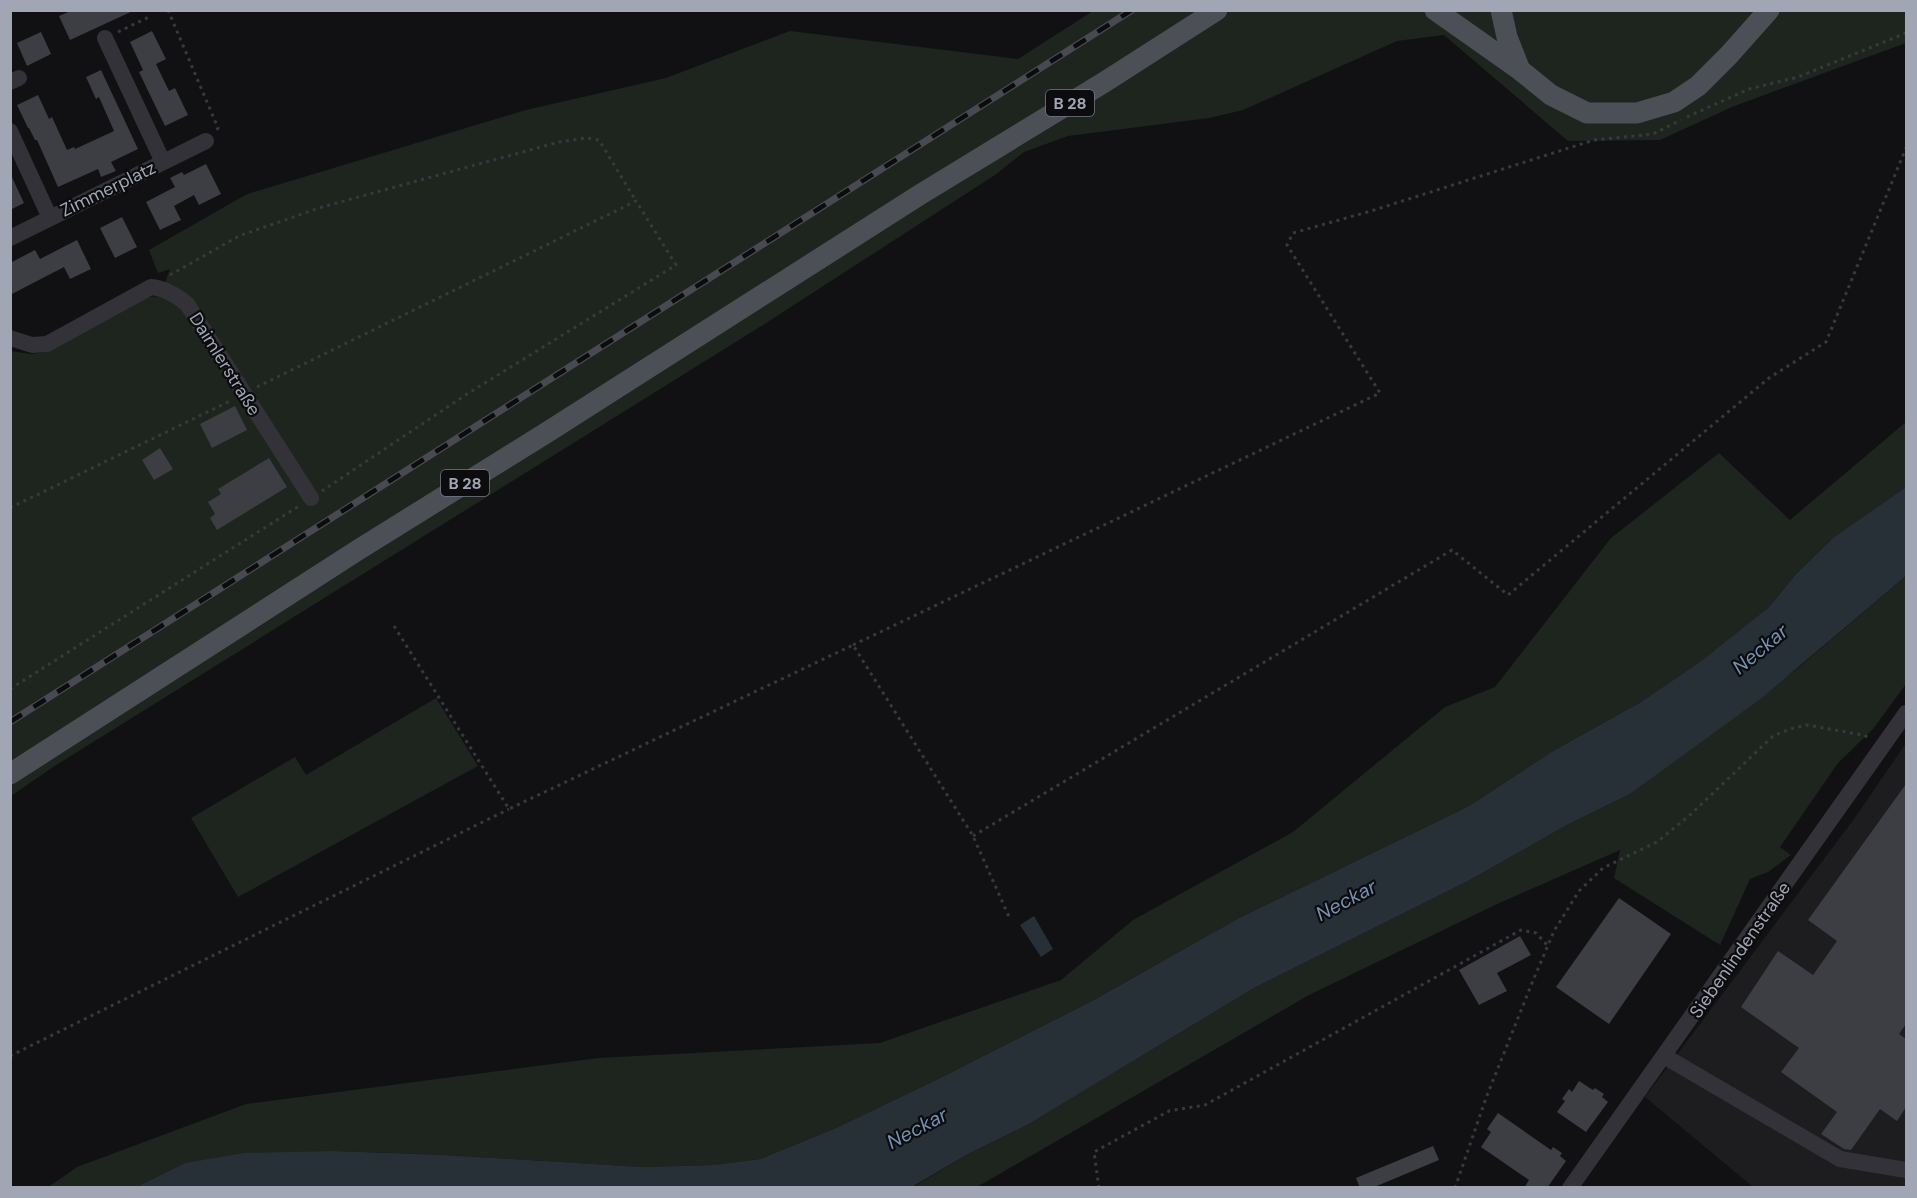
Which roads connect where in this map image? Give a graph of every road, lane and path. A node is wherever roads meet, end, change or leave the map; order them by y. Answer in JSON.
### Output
{"nodes":[{"id":1,"x":168,"y":10,"type":"edge"},
{"id":2,"x":1217,"y":10,"type":"edge"},
{"id":3,"x":1435,"y":10,"type":"edge"},
{"id":4,"x":1502,"y":10,"type":"edge"},
{"id":5,"x":1769,"y":10,"type":"edge"},
{"id":6,"x":149,"y":17,"type":"dead end"},
{"id":7,"x":1906,"y":33,"type":"edge"},
{"id":8,"x":105,"y":38,"type":"joint"},
{"id":9,"x":1520,"y":70,"type":"junction"},
{"id":10,"x":10,"y":131,"type":"edge"},
{"id":11,"x":206,"y":141,"type":"joint"},
{"id":12,"x":1906,"y":148,"type":"edge"},
{"id":13,"x":163,"y":162,"type":"junction"},
{"id":14,"x":636,"y":201,"type":"junction"},
{"id":15,"x":50,"y":218,"type":"junction"},
{"id":16,"x":10,"y":238,"type":"edge"},
{"id":17,"x":151,"y":287,"type":"junction"},
{"id":18,"x":10,"y":338,"type":"edge"},
{"id":19,"x":243,"y":394,"type":"junction"},
{"id":20,"x":311,"y":498,"type":"junction"},
{"id":21,"x":10,"y":508,"type":"edge"},
{"id":22,"x":394,"y":626,"type":"dead end"},
{"id":23,"x":853,"y":645,"type":"junction"},
{"id":24,"x":10,"y":689,"type":"edge"},
{"id":25,"x":1906,"y":713,"type":"edge"},
{"id":26,"x":1884,"y":745,"type":"junction"},
{"id":27,"x":10,"y":774,"type":"edge"},
{"id":28,"x":509,"y":809,"type":"junction"},
{"id":29,"x":973,"y":836,"type":"junction"},
{"id":30,"x":1010,"y":919,"type":"dead end"},
{"id":31,"x":1548,"y":946,"type":"junction"},
{"id":32,"x":10,"y":1056,"type":"edge"},
{"id":33,"x":1664,"y":1056,"type":"junction"},
{"id":34,"x":1906,"y":1170,"type":"edge"},
{"id":35,"x":1572,"y":1187,"type":"edge"},
{"id":36,"x":1099,"y":1188,"type":"edge"},
{"id":37,"x":1455,"y":1188,"type":"edge"}],
"edges":[{"from":1,"to":11,"type":"path"},
{"from":2,"to":27,"type":"main road","number":"B 28"},
{"from":3,"to":9,"type":"main road"},
{"from":4,"to":9,"type":"main road"},
{"from":5,"to":9,"type":"main road"},
{"from":6,"to":8,"type":"path"},
{"from":7,"to":23,"type":"path"},
{"from":8,"to":13,"type":"street"},
{"from":10,"to":15,"type":"street"},
{"from":11,"to":13,"type":"street","name":"Zimmerplatz"},
{"from":12,"to":29,"type":"path"},
{"from":13,"to":15,"type":"street","name":"Zimmerplatz"},
{"from":14,"to":17,"type":"path"},
{"from":14,"to":19,"type":"path"},
{"from":14,"to":20,"type":"path"},
{"from":15,"to":16,"type":"street","name":"Zimmerplatz"},
{"from":17,"to":18,"type":"street"},
{"from":17,"to":19,"type":"street","name":"Daimlerstraße"},
{"from":19,"to":20,"type":"street","name":"Daimlerstraße"},
{"from":19,"to":21,"type":"path"},
{"from":20,"to":24,"type":"path"},
{"from":22,"to":28,"type":"path"},
{"from":23,"to":28,"type":"path"},
{"from":23,"to":29,"type":"path"},
{"from":25,"to":26,"type":"street","name":"Siebenlindenstraße"},
{"from":26,"to":31,"type":"path"},
{"from":26,"to":33,"type":"street","name":"Siebenlindenstraße"},
{"from":28,"to":32,"type":"path"},
{"from":29,"to":30,"type":"path"},
{"from":31,"to":36,"type":"path"},
{"from":31,"to":37,"type":"path"},
{"from":33,"to":34,"type":"street"},
{"from":33,"to":35,"type":"street","name":"Siebenlindenstraße"}]}
